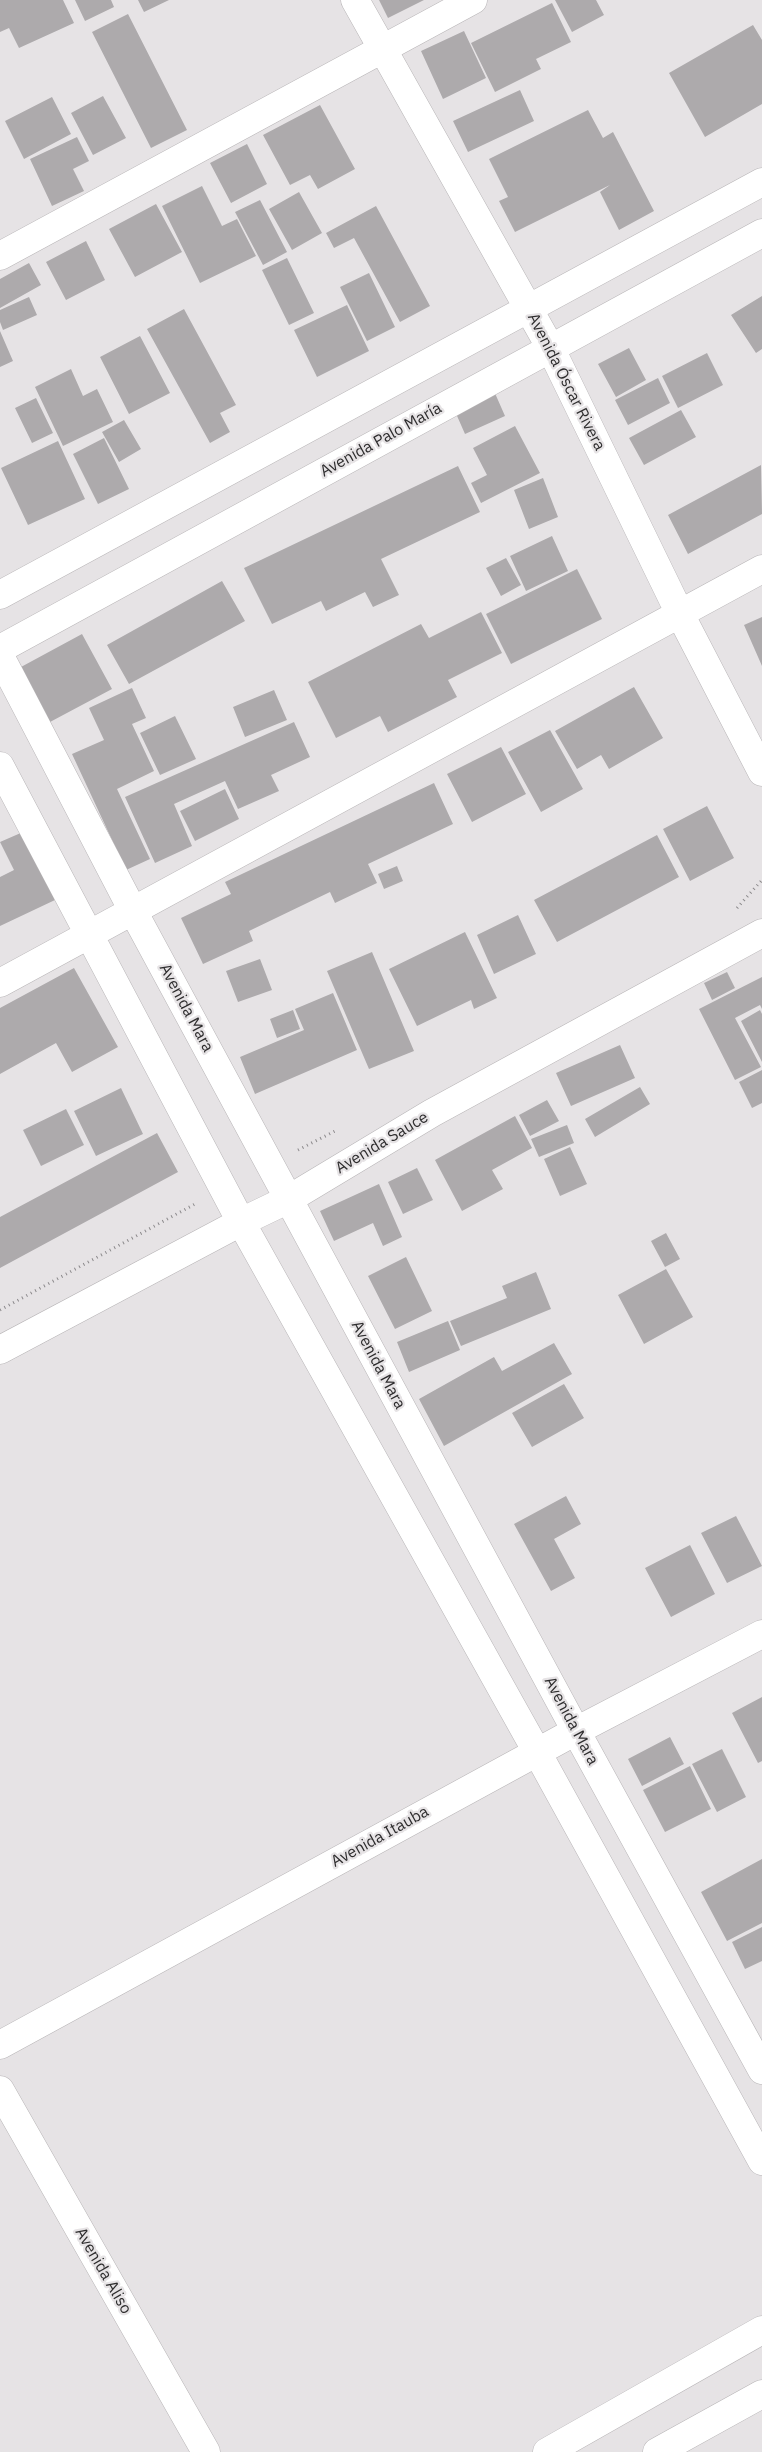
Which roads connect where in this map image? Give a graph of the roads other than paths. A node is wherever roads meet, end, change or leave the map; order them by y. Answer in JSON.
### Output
{"nodes":[{"id":1,"x":355,"y":0,"type":"edge"},
{"id":2,"x":473,"y":0,"type":"edge"},
{"id":3,"x":383,"y":49,"type":"junction"},
{"id":4,"x":762,"y":182,"type":"edge"},
{"id":5,"x":762,"y":233,"type":"edge"},
{"id":6,"x":0,"y":256,"type":"edge"},
{"id":7,"x":528,"y":309,"type":"junction"},
{"id":8,"x":550,"y":347,"type":"junction"},
{"id":9,"x":762,"y":569,"type":"edge"},
{"id":10,"x":0,"y":595,"type":"edge"},
{"id":11,"x":680,"y":614,"type":"junction"},
{"id":12,"x":0,"y":649,"type":"edge"},
{"id":13,"x":0,"y":656,"type":"edge"},
{"id":14,"x":0,"y":766,"type":"edge"},
{"id":15,"x":762,"y":772,"type":"edge"},
{"id":16,"x":133,"y":911,"type":"junction"},
{"id":17,"x":762,"y":933,"type":"edge"},
{"id":18,"x":89,"y":935,"type":"junction"},
{"id":19,"x":0,"y":983,"type":"edge"},
{"id":20,"x":289,"y":1199,"type":"junction"},
{"id":21,"x":241,"y":1222,"type":"junction"},
{"id":22,"x":0,"y":1350,"type":"edge"},
{"id":23,"x":762,"y":1634,"type":"edge"},
{"id":24,"x":576,"y":1731,"type":"junction"},
{"id":25,"x":537,"y":1752,"type":"junction"},
{"id":26,"x":0,"y":2045,"type":"edge"},
{"id":27,"x":762,"y":2070,"type":"edge"},
{"id":28,"x":0,"y":2090,"type":"edge"},
{"id":29,"x":762,"y":2161,"type":"edge"},
{"id":30,"x":762,"y":2330,"type":"edge"},
{"id":31,"x":762,"y":2394,"type":"edge"},
{"id":32,"x":206,"y":2452,"type":"edge"},
{"id":33,"x":547,"y":2452,"type":"edge"},
{"id":34,"x":657,"y":2452,"type":"edge"}],
"edges":[{"from":1,"to":3,"type":"street","name":"Avenida Óscar Rivera"},
{"from":2,"to":3,"type":"street"},
{"from":3,"to":6,"type":"street"},
{"from":3,"to":7,"type":"street","name":"Avenida Óscar Rivera"},
{"from":4,"to":7,"type":"street"},
{"from":5,"to":8,"type":"street","name":"Avenida Palo María"},
{"from":7,"to":8,"type":"street","name":"Avenida Óscar Rivera"},
{"from":7,"to":10,"type":"street"},
{"from":8,"to":11,"type":"street","name":"Avenida Óscar Rivera"},
{"from":8,"to":12,"type":"street","name":"Avenida Palo María"},
{"from":9,"to":11,"type":"street"},
{"from":11,"to":15,"type":"street","name":"Avenida Óscar Rivera"},
{"from":11,"to":16,"type":"street"},
{"from":13,"to":16,"type":"street","name":"Avenida Mara"},
{"from":14,"to":18,"type":"street"},
{"from":16,"to":18,"type":"street"},
{"from":16,"to":20,"type":"street","name":"Avenida Mara"},
{"from":17,"to":20,"type":"street","name":"Avenida Sauce"},
{"from":18,"to":19,"type":"street"},
{"from":18,"to":21,"type":"street"},
{"from":20,"to":21,"type":"street","name":"Avenida Sauce"},
{"from":20,"to":24,"type":"street","name":"Avenida Mara"},
{"from":21,"to":22,"type":"street","name":"Avenida Sauce"},
{"from":21,"to":25,"type":"street"},
{"from":23,"to":24,"type":"street","name":"Avenida Itauba"},
{"from":24,"to":25,"type":"street","name":"Avenida Itauba"},
{"from":24,"to":27,"type":"street","name":"Avenida Mara"},
{"from":25,"to":26,"type":"street","name":"Avenida Itauba"},
{"from":25,"to":29,"type":"street"},
{"from":28,"to":32,"type":"street","name":"Avenida Aliso"},
{"from":30,"to":33,"type":"street"},
{"from":31,"to":34,"type":"street"}]}
